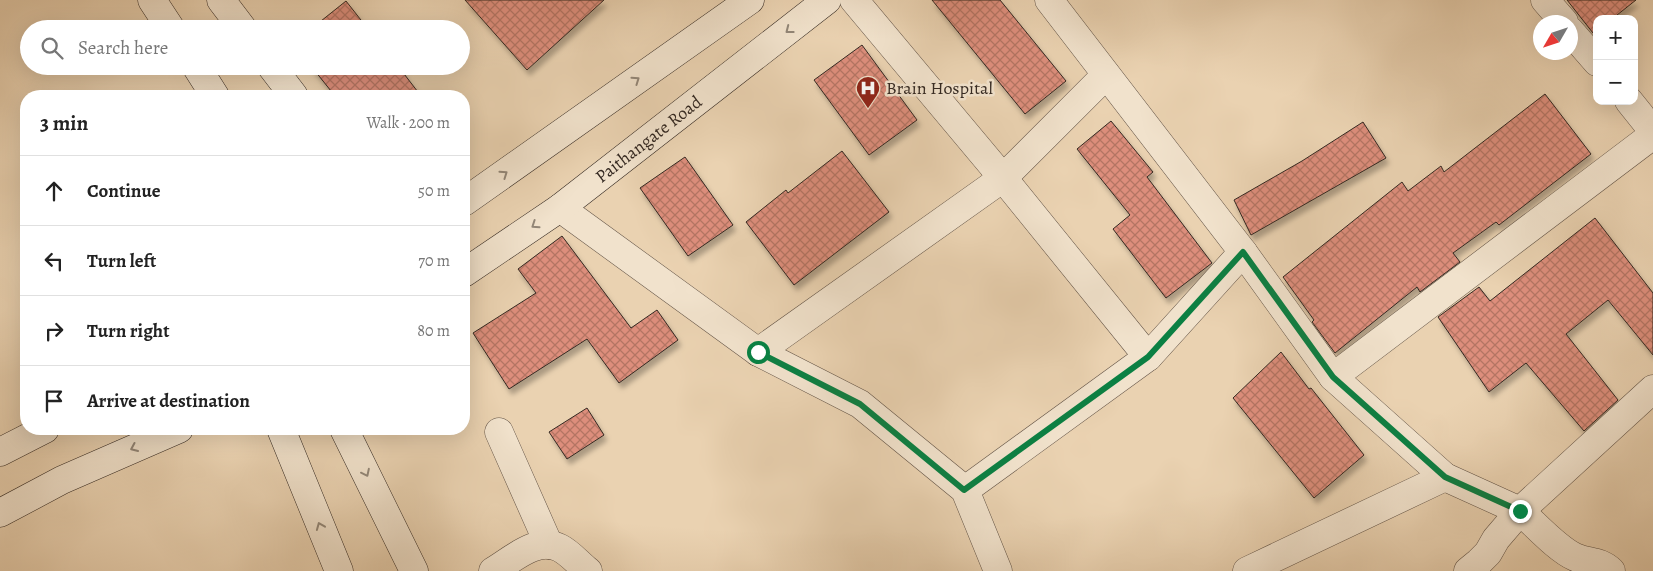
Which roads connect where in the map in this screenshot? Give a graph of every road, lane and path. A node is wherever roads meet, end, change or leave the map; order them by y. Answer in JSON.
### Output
{"nodes":[{"id":1,"x":152,"y":0,"type":"edge"},
{"id":2,"x":221,"y":0,"type":"edge"},
{"id":3,"x":750,"y":0,"type":"edge"},
{"id":4,"x":827,"y":0,"type":"edge"},
{"id":5,"x":854,"y":0,"type":"edge"},
{"id":6,"x":1049,"y":0,"type":"edge"},
{"id":7,"x":1545,"y":0,"type":"edge"},
{"id":8,"x":1558,"y":15,"type":"edge"},
{"id":9,"x":165,"y":20,"type":"edge"},
{"id":10,"x":236,"y":20,"type":"edge"},
{"id":11,"x":1578,"y":40,"type":"edge"},
{"id":12,"x":1595,"y":60,"type":"edge"},
{"id":13,"x":202,"y":75,"type":"edge"},
{"id":14,"x":278,"y":75,"type":"edge"},
{"id":15,"x":1106,"y":75,"type":"junction"},
{"id":16,"x":212,"y":90,"type":"edge"},
{"id":17,"x":289,"y":90,"type":"edge"},
{"id":18,"x":1632,"y":105,"type":"edge"},
{"id":19,"x":1653,"y":130,"type":"edge"},
{"id":20,"x":1653,"y":135,"type":"edge"},
{"id":21,"x":1002,"y":178,"type":"junction"},
{"id":22,"x":470,"y":198,"type":"edge"},
{"id":23,"x":560,"y":208,"type":"junction"},
{"id":24,"x":1243,"y":252,"type":"junction"},
{"id":25,"x":470,"y":268,"type":"edge"},
{"id":26,"x":758,"y":352,"type":"junction"},
{"id":27,"x":1148,"y":357,"type":"junction"},
{"id":28,"x":1333,"y":377,"type":"junction"},
{"id":29,"x":1653,"y":389,"type":"edge"},
{"id":30,"x":499,"y":432,"type":"dead end"},
{"id":31,"x":33,"y":435,"type":"edge"},
{"id":32,"x":165,"y":435,"type":"edge"},
{"id":33,"x":283,"y":435,"type":"edge"},
{"id":34,"x":347,"y":435,"type":"edge"},
{"id":35,"x":0,"y":452,"type":"edge"},
{"id":36,"x":1445,"y":477,"type":"junction"},
{"id":37,"x":964,"y":490,"type":"junction"},
{"id":38,"x":1520,"y":511,"type":"junction"},
{"id":39,"x":0,"y":513,"type":"edge"},
{"id":40,"x":549,"y":545,"type":"junction"},
{"id":41,"x":339,"y":571,"type":"edge"},
{"id":42,"x":414,"y":571,"type":"edge"},
{"id":43,"x":492,"y":571,"type":"edge"},
{"id":44,"x":588,"y":571,"type":"edge"},
{"id":45,"x":998,"y":571,"type":"edge"},
{"id":46,"x":1247,"y":571,"type":"edge"},
{"id":47,"x":1468,"y":571,"type":"edge"},
{"id":48,"x":1611,"y":571,"type":"edge"}],
"edges":[{"from":1,"to":9,"type":"street"},
{"from":2,"to":10,"type":"street"},
{"from":22,"to":3,"type":"street","one_way":true},
{"from":4,"to":23,"type":"street","name":"Paithangate Road","one_way":true},
{"from":5,"to":21,"type":"street"},
{"from":6,"to":15,"type":"street"},
{"from":7,"to":8,"type":"street"},
{"from":11,"to":12,"type":"street"},
{"from":13,"to":16,"type":"street"},
{"from":14,"to":17,"type":"street"},
{"from":15,"to":21,"type":"street"},
{"from":15,"to":24,"type":"street"},
{"from":18,"to":19,"type":"street"},
{"from":20,"to":28,"type":"street"},
{"from":21,"to":26,"type":"street"},
{"from":21,"to":27,"type":"street"},
{"from":23,"to":25,"type":"street","name":"Paithangate Road","one_way":true},
{"from":23,"to":26,"type":"street"},
{"from":24,"to":27,"type":"street"},
{"from":24,"to":28,"type":"street"},
{"from":26,"to":37,"type":"street"},
{"from":27,"to":37,"type":"street"},
{"from":28,"to":36,"type":"street"},
{"from":29,"to":38,"type":"street"},
{"from":30,"to":40,"type":"street"},
{"from":31,"to":35,"type":"street"},
{"from":32,"to":39,"type":"street","one_way":true},
{"from":41,"to":33,"type":"street","one_way":true},
{"from":34,"to":42,"type":"street","one_way":true},
{"from":36,"to":38,"type":"street"},
{"from":36,"to":46,"type":"street"},
{"from":37,"to":45,"type":"street"},
{"from":38,"to":47,"type":"street"},
{"from":38,"to":48,"type":"street"},
{"from":40,"to":43,"type":"street"},
{"from":40,"to":44,"type":"street"}]}
